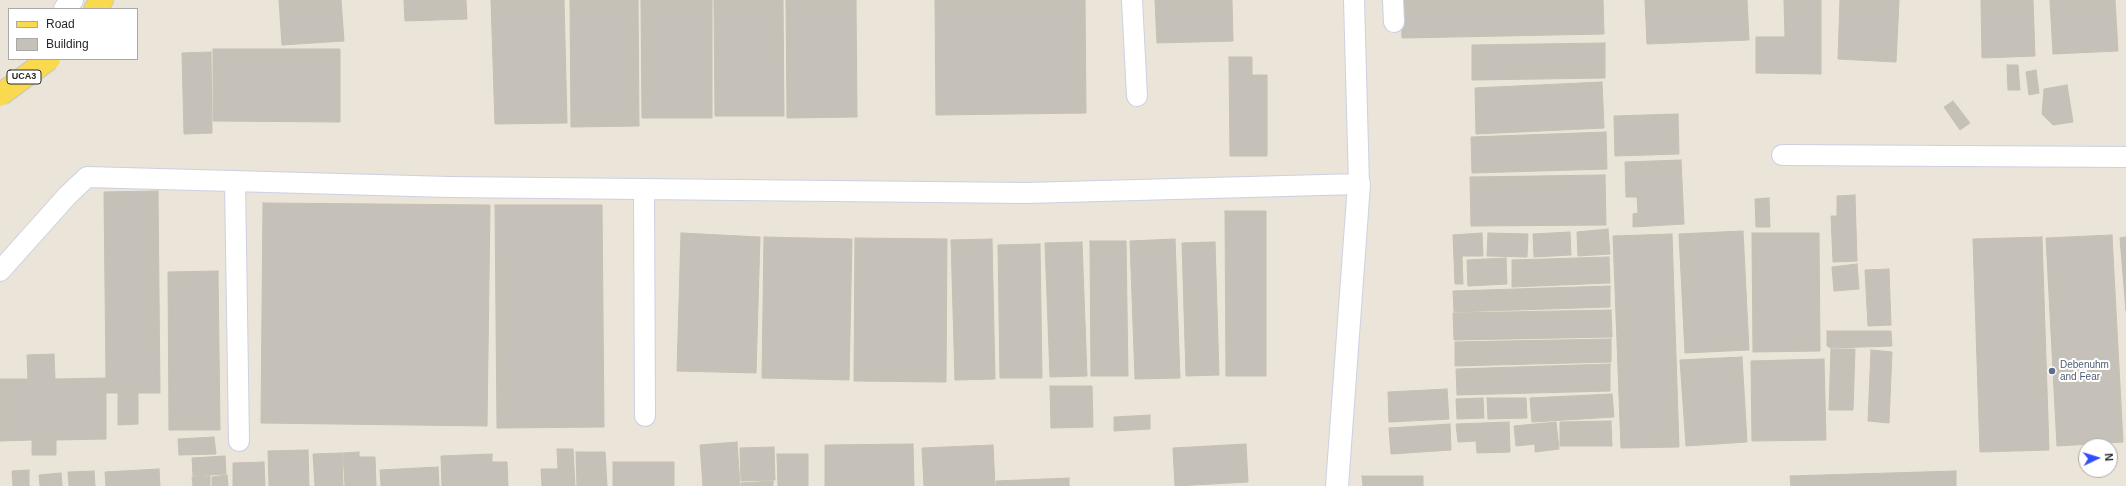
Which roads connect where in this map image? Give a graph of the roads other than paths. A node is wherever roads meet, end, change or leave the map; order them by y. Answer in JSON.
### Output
{"nodes":[{"id":1,"x":72,"y":0,"type":"edge"},
{"id":2,"x":102,"y":0,"type":"edge"},
{"id":3,"x":1132,"y":0,"type":"edge"},
{"id":4,"x":1354,"y":0,"type":"edge"},
{"id":5,"x":1393,"y":0,"type":"edge"},
{"id":6,"x":66,"y":8,"type":"edge"},
{"id":7,"x":96,"y":8,"type":"edge"},
{"id":8,"x":1394,"y":22,"type":"dead end"},
{"id":9,"x":29,"y":60,"type":"edge"},
{"id":10,"x":48,"y":60,"type":"edge"},
{"id":11,"x":0,"y":96,"type":"edge"},
{"id":12,"x":1137,"y":96,"type":"dead end"},
{"id":13,"x":1782,"y":155,"type":"dead end"},
{"id":14,"x":2126,"y":157,"type":"edge"},
{"id":15,"x":235,"y":181,"type":"junction"},
{"id":16,"x":1358,"y":184,"type":"junction"},
{"id":17,"x":644,"y":189,"type":"junction"},
{"id":18,"x":0,"y":271,"type":"edge"},
{"id":19,"x":645,"y":416,"type":"dead end"},
{"id":20,"x":239,"y":441,"type":"dead end"},
{"id":21,"x":1337,"y":486,"type":"edge"}],
"edges":[{"from":1,"to":6,"type":"street"},
{"from":2,"to":7,"type":"main road"},
{"from":3,"to":12,"type":"lane"},
{"from":4,"to":16,"type":"lane"},
{"from":5,"to":8,"type":"lane"},
{"from":9,"to":11,"type":"street","number":"UCA3"},
{"from":10,"to":11,"type":"main road","number":"UCA3","bridge":true},
{"from":13,"to":14,"type":"lane"},
{"from":15,"to":17,"type":"lane"},
{"from":15,"to":18,"type":"lane"},
{"from":15,"to":20,"type":"lane"},
{"from":16,"to":17,"type":"lane"},
{"from":16,"to":21,"type":"street"},
{"from":17,"to":19,"type":"lane"}]}
